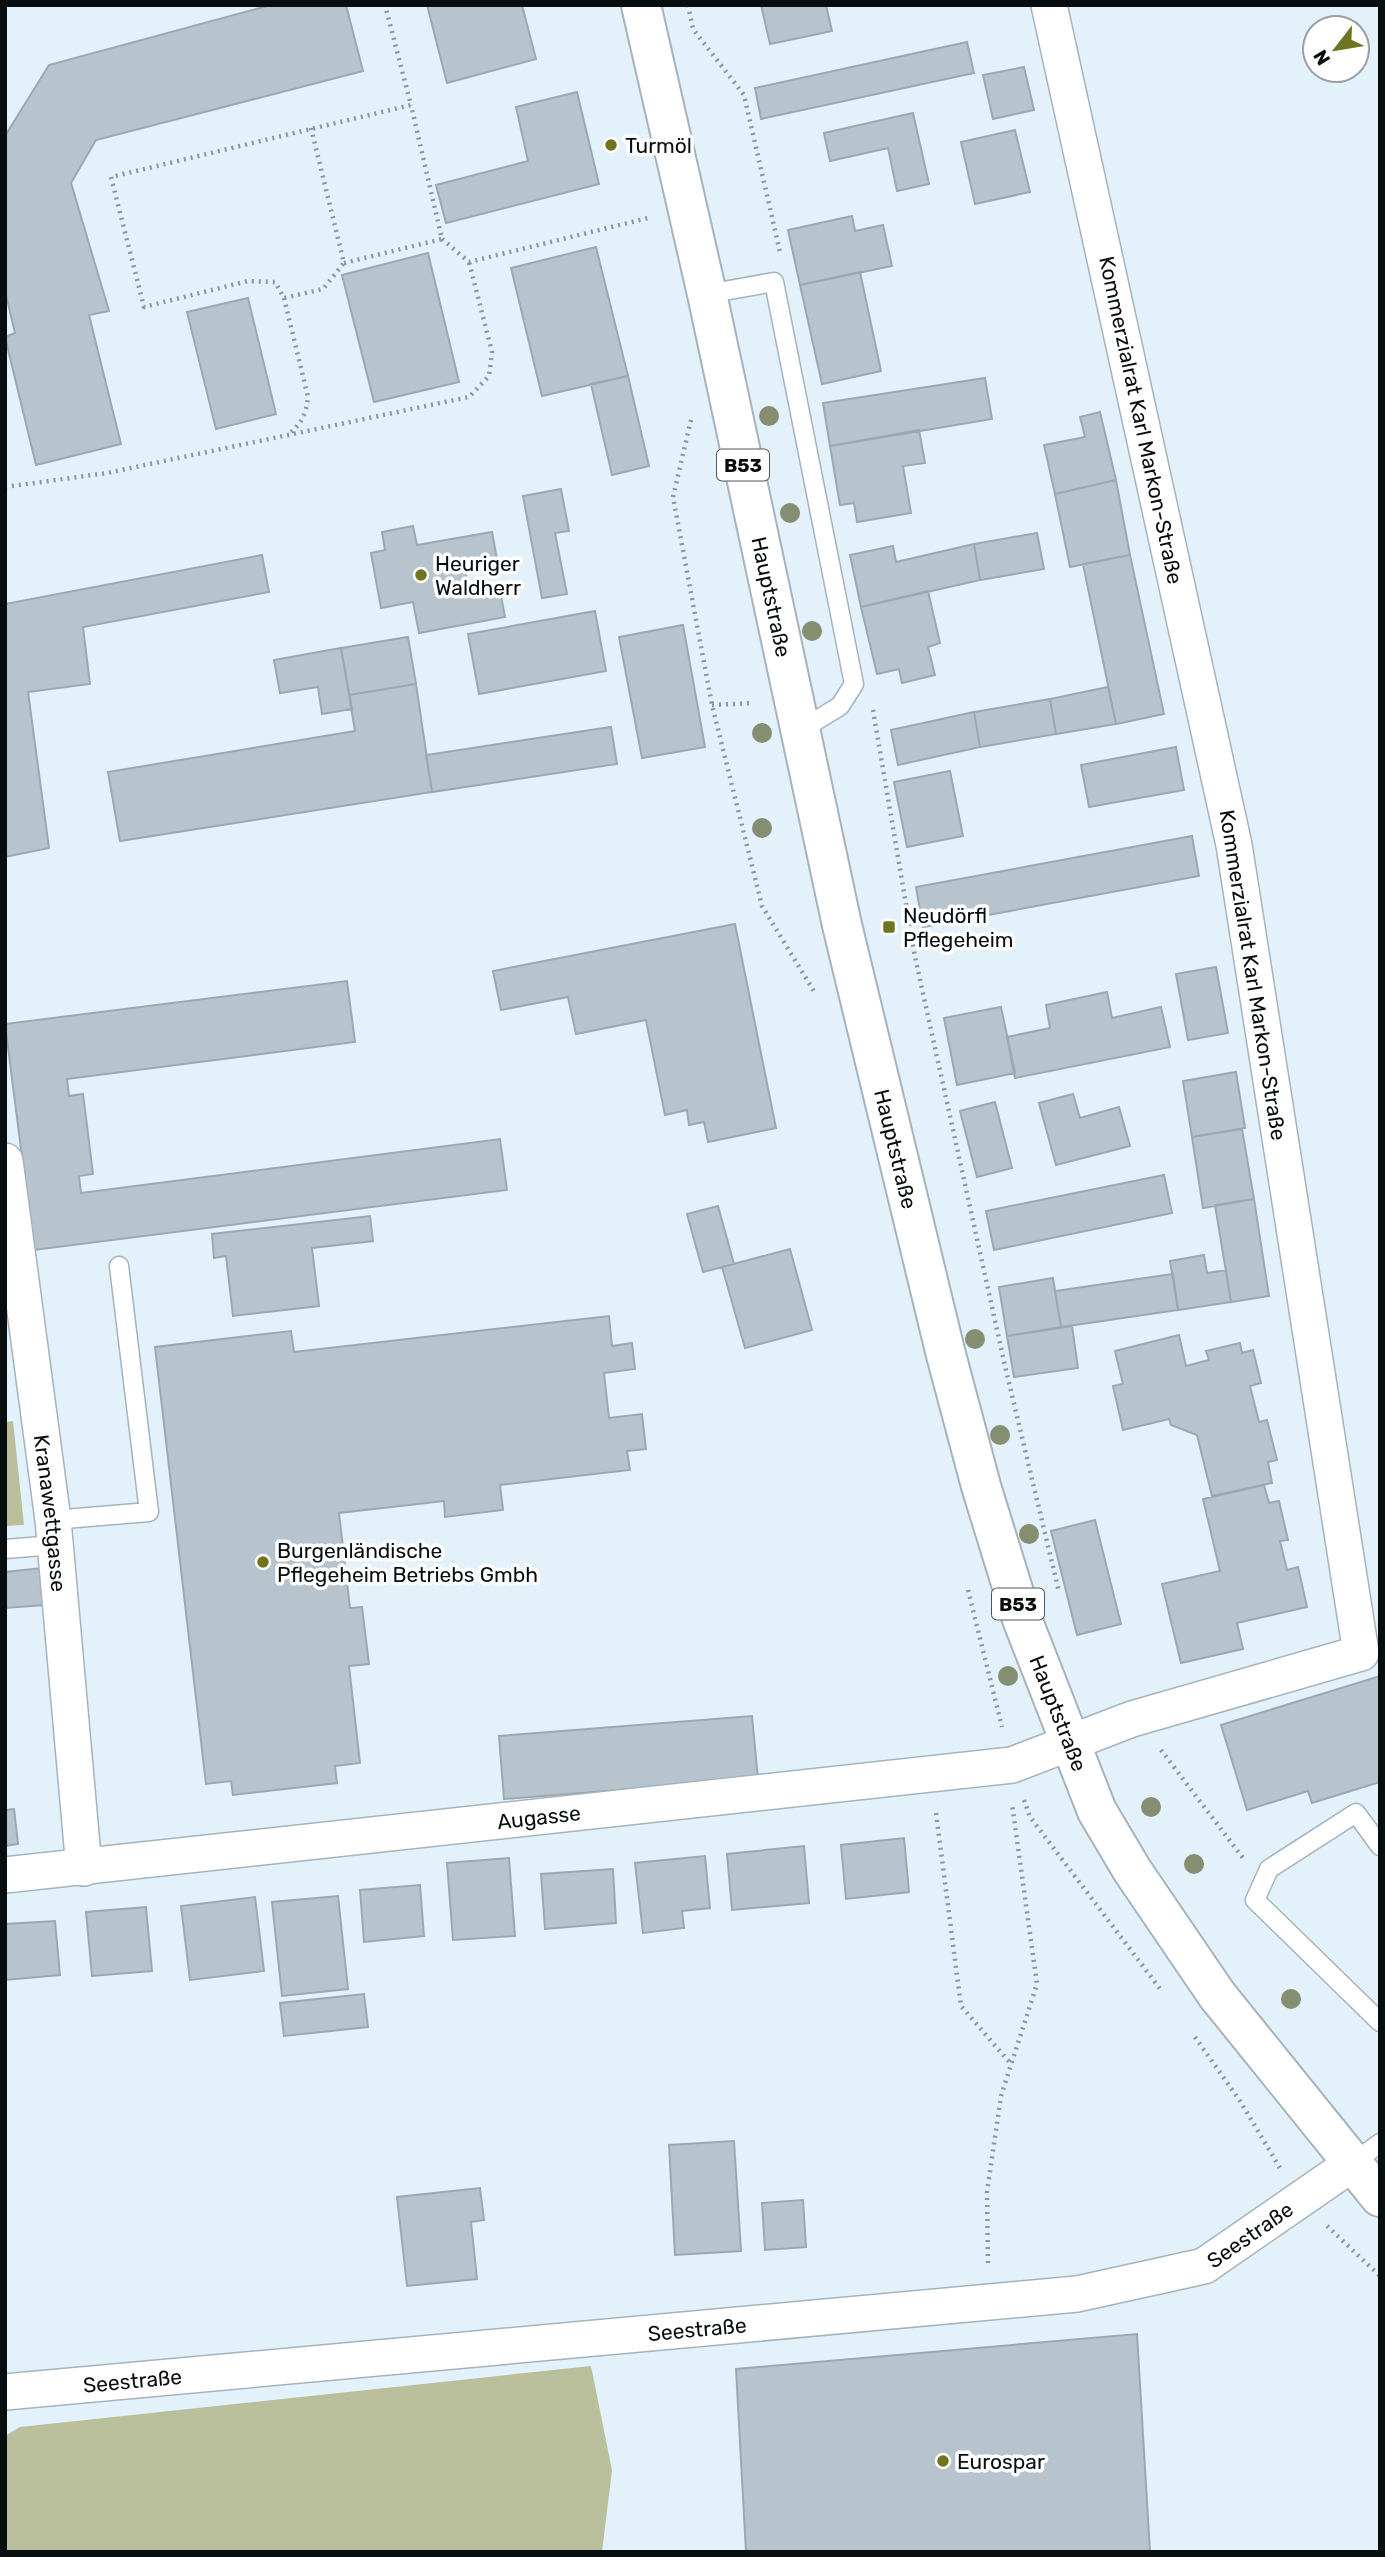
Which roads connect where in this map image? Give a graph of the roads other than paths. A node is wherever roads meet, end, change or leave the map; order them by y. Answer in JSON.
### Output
{"nodes":[{"id":1,"x":641,"y":5,"type":"edge"},
{"id":2,"x":1049,"y":5,"type":"edge"},
{"id":3,"x":706,"y":294,"type":"junction"},
{"id":4,"x":799,"y":731,"type":"junction"},
{"id":5,"x":5,"y":1161,"type":"edge"},
{"id":6,"x":119,"y":1266,"type":"dead end"},
{"id":7,"x":54,"y":1533,"type":"junction"},
{"id":8,"x":5,"y":1549,"type":"edge"},
{"id":9,"x":1370,"y":1650,"type":"edge"},
{"id":10,"x":1070,"y":1744,"type":"junction"},
{"id":11,"x":1380,"y":1846,"type":"edge"},
{"id":12,"x":84,"y":1868,"type":"junction"},
{"id":13,"x":5,"y":1875,"type":"edge"},
{"id":14,"x":1380,"y":2022,"type":"edge"},
{"id":15,"x":1366,"y":2153,"type":"edge"},
{"id":16,"x":1380,"y":2197,"type":"edge"},
{"id":17,"x":5,"y":2392,"type":"edge"}],
"edges":[{"from":1,"to":3,"type":"main road","name":"Hauptstraße","number":"B53"},
{"from":2,"to":9,"type":"street","name":"Kommerzialrat Karl Markon-Straße"},
{"from":3,"to":4,"type":"main road","name":"Hauptstraße","number":"B53"},
{"from":3,"to":4,"type":"lane"},
{"from":4,"to":10,"type":"main road","name":"Hauptstraße","number":"B53"},
{"from":5,"to":7,"type":"street","name":"Kranawettgasse"},
{"from":6,"to":7,"type":"lane"},
{"from":7,"to":8,"type":"lane"},
{"from":7,"to":12,"type":"street","name":"Kranawettgasse"},
{"from":9,"to":10,"type":"street","name":"Kommerzialrat Karl Markon-Straße"},
{"from":10,"to":12,"type":"street","name":"Augasse"},
{"from":10,"to":15,"type":"main road","name":"Hauptstraße","number":"B53"},
{"from":11,"to":14,"type":"lane"},
{"from":12,"to":13,"type":"street","name":"Augasse"},
{"from":15,"to":16,"type":"main road","name":"Hauptstraße","number":"B53"},
{"from":15,"to":17,"type":"street","name":"Seestraße"}]}
